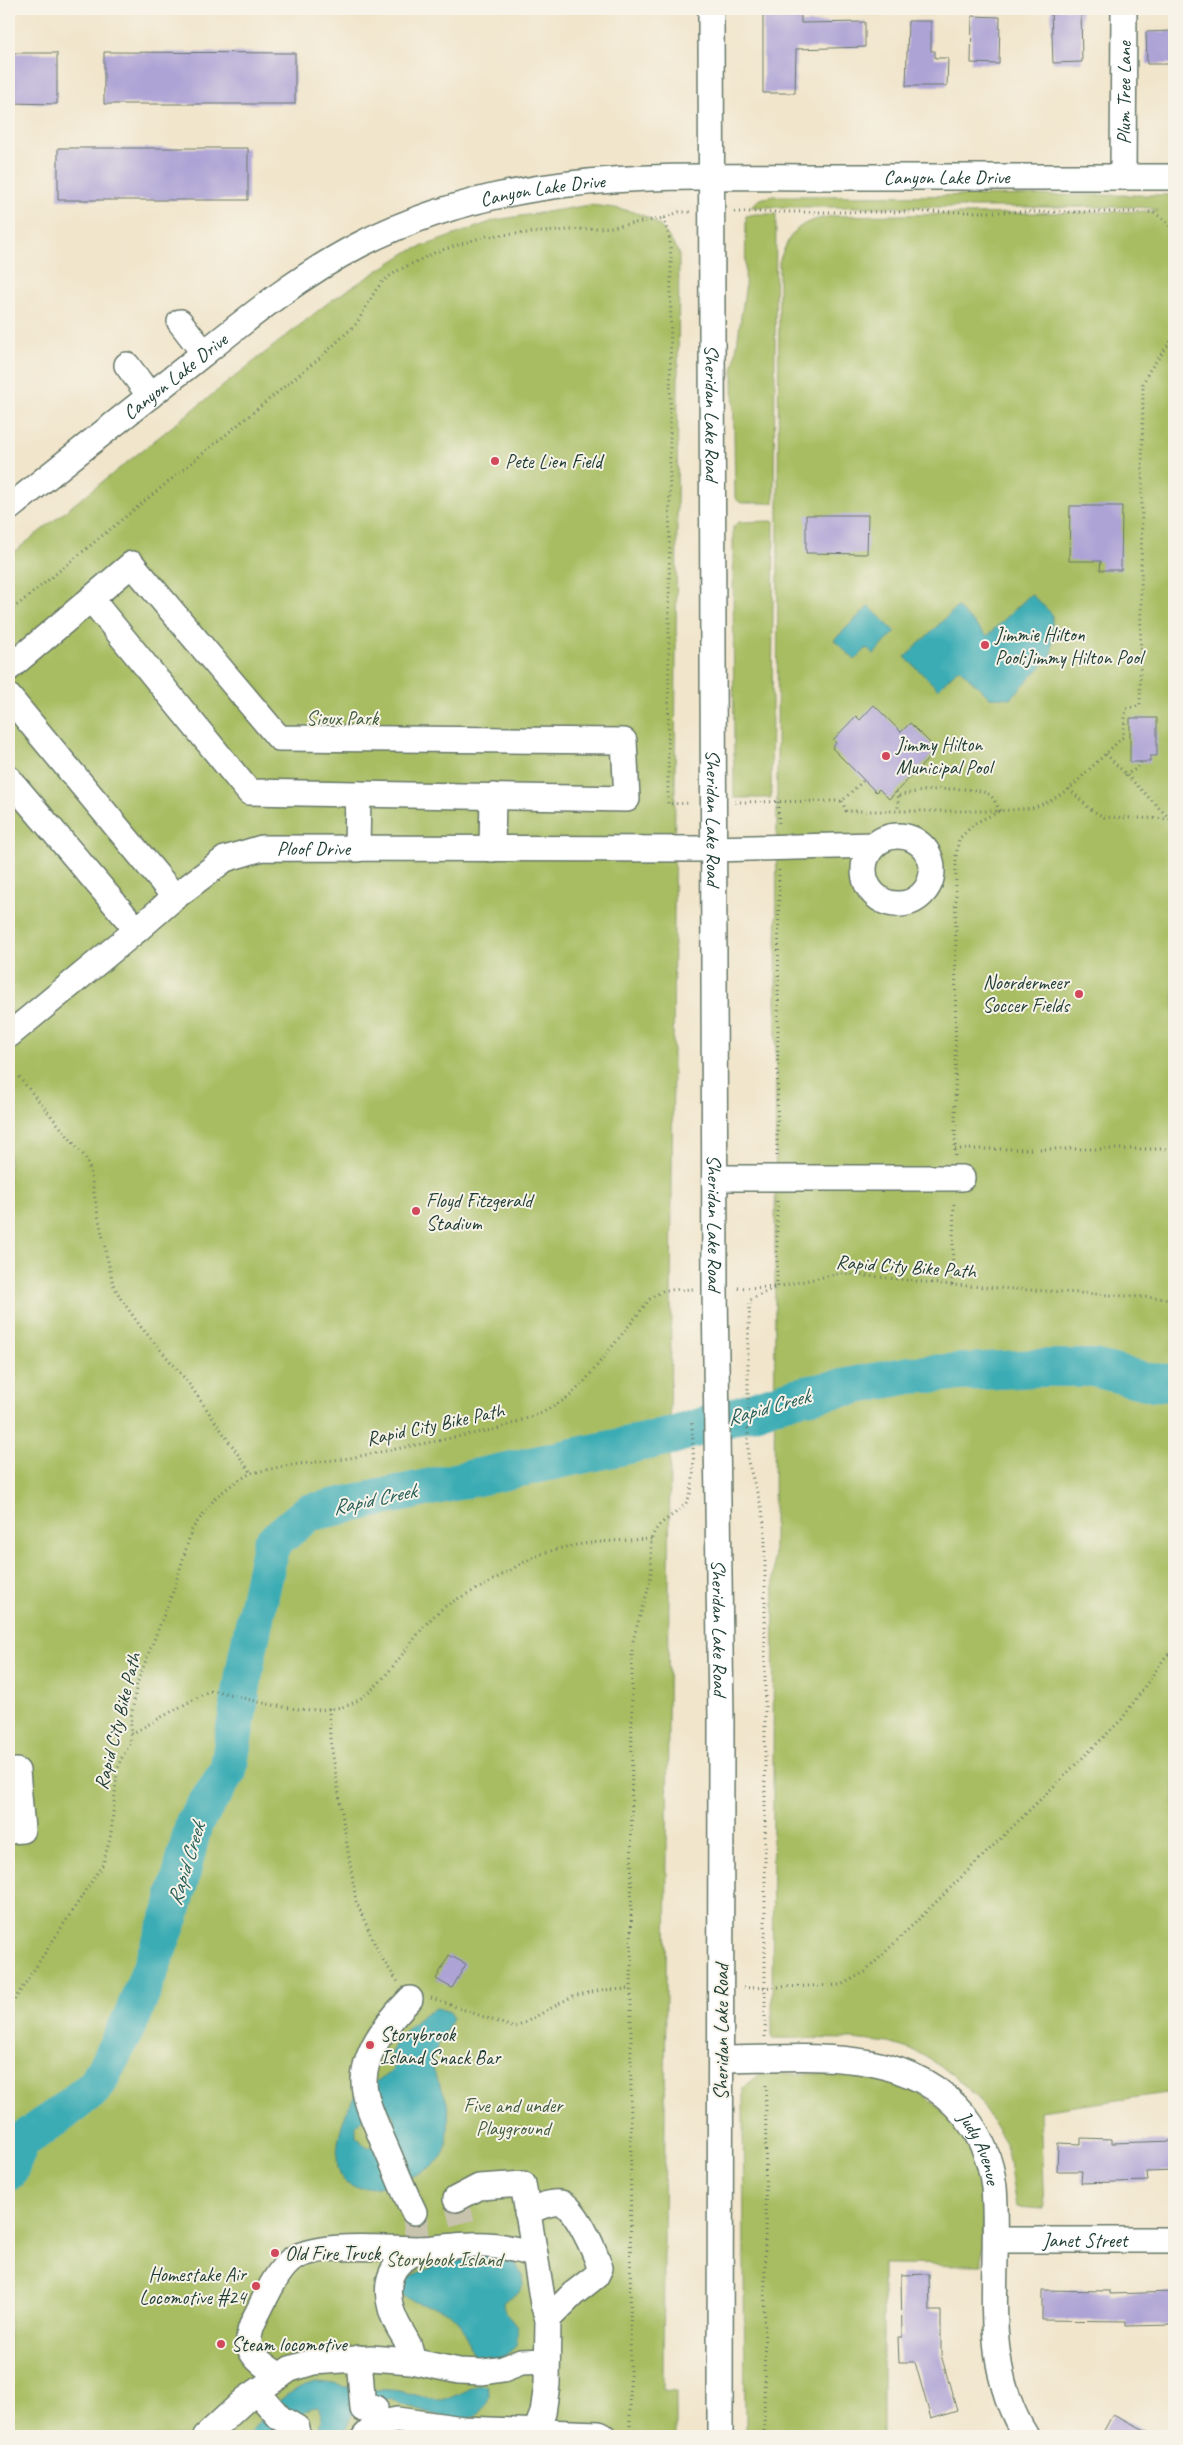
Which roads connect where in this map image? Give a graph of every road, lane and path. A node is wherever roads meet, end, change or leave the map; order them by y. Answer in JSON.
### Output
{"nodes":[{"id":1,"x":711,"y":9,"type":"edge"},
{"id":2,"x":1124,"y":9,"type":"edge"},
{"id":3,"x":710,"y":176,"type":"junction"},
{"id":4,"x":1123,"y":176,"type":"junction"},
{"id":5,"x":1174,"y":177,"type":"edge"},
{"id":6,"x":711,"y":212,"type":"junction"},
{"id":7,"x":664,"y":218,"type":"junction"},
{"id":8,"x":1174,"y":237,"type":"edge"},
{"id":9,"x":180,"y":322,"type":"dead end"},
{"id":10,"x":1174,"y":338,"type":"edge"},
{"id":11,"x":204,"y":353,"type":"junction"},
{"id":12,"x":127,"y":365,"type":"dead end"},
{"id":13,"x":150,"y":396,"type":"junction"},
{"id":14,"x":9,"y":508,"type":"edge"},
{"id":15,"x":91,"y":599,"type":"junction"},
{"id":16,"x":9,"y":612,"type":"edge"},
{"id":17,"x":9,"y":668,"type":"edge"},
{"id":18,"x":9,"y":697,"type":"edge"},
{"id":19,"x":1106,"y":754,"type":"junction"},
{"id":20,"x":1141,"y":762,"type":"dead end"},
{"id":21,"x":1125,"y":776,"type":"junction"},
{"id":22,"x":9,"y":779,"type":"edge"},
{"id":23,"x":864,"y":780,"type":"dead end"},
{"id":24,"x":1069,"y":790,"type":"junction"},
{"id":25,"x":896,"y":792,"type":"dead end"},
{"id":26,"x":358,"y":794,"type":"junction"},
{"id":27,"x":493,"y":796,"type":"junction"},
{"id":28,"x":898,"y":796,"type":"junction"},
{"id":29,"x":842,"y":801,"type":"junction"},
{"id":30,"x":778,"y":802,"type":"junction"},
{"id":31,"x":714,"y":803,"type":"junction"},
{"id":32,"x":898,"y":811,"type":"junction"},
{"id":33,"x":1000,"y":811,"type":"junction"},
{"id":34,"x":1169,"y":819,"type":"junction"},
{"id":35,"x":1174,"y":819,"type":"edge"},
{"id":36,"x":875,"y":845,"type":"dead end"},
{"id":37,"x":780,"y":847,"type":"junction"},
{"id":38,"x":357,"y":849,"type":"junction"},
{"id":39,"x":492,"y":849,"type":"junction"},
{"id":40,"x":714,"y":849,"type":"junction"},
{"id":41,"x":175,"y":897,"type":"junction"},
{"id":42,"x":137,"y":930,"type":"junction"},
{"id":43,"x":9,"y":1035,"type":"edge"},
{"id":44,"x":19,"y":1077,"type":"dead end"},
{"id":45,"x":955,"y":1149,"type":"junction"},
{"id":46,"x":1174,"y":1149,"type":"edge"},
{"id":47,"x":778,"y":1176,"type":"junction"},
{"id":48,"x":715,"y":1178,"type":"junction"},
{"id":49,"x":958,"y":1178,"type":"junction"},
{"id":50,"x":952,"y":1285,"type":"junction"},
{"id":51,"x":777,"y":1287,"type":"junction"},
{"id":52,"x":715,"y":1289,"type":"junction"},
{"id":53,"x":1174,"y":1299,"type":"edge"},
{"id":54,"x":251,"y":1473,"type":"junction"},
{"id":55,"x":692,"y":1479,"type":"dead end"},
{"id":56,"x":652,"y":1539,"type":"junction"},
{"id":57,"x":1174,"y":1650,"type":"edge"},
{"id":58,"x":328,"y":1708,"type":"junction"},
{"id":59,"x":131,"y":1734,"type":"junction"},
{"id":60,"x":9,"y":1772,"type":"edge"},
{"id":61,"x":9,"y":1831,"type":"edge"},
{"id":62,"x":765,"y":1987,"type":"junction"},
{"id":63,"x":743,"y":1988,"type":"dead end"},
{"id":64,"x":631,"y":1989,"type":"junction"},
{"id":65,"x":410,"y":1999,"type":"junction"},
{"id":66,"x":9,"y":2008,"type":"edge"},
{"id":67,"x":721,"y":2059,"type":"junction"},
{"id":68,"x":766,"y":2059,"type":"junction"},
{"id":69,"x":456,"y":2199,"type":"dead end"},
{"id":70,"x":414,"y":2212,"type":"tunnel mouth"},
{"id":71,"x":527,"y":2212,"type":"junction"},
{"id":72,"x":996,"y":2240,"type":"junction"},
{"id":73,"x":1174,"y":2240,"type":"edge"},
{"id":74,"x":419,"y":2249,"type":"junction"},
{"id":75,"x":535,"y":2255,"type":"junction"},
{"id":76,"x":548,"y":2319,"type":"junction"},
{"id":77,"x":359,"y":2358,"type":"junction"},
{"id":78,"x":411,"y":2361,"type":"junction"},
{"id":79,"x":548,"y":2361,"type":"junction"},
{"id":80,"x":280,"y":2376,"type":"junction"},
{"id":81,"x":257,"y":2392,"type":"junction"},
{"id":82,"x":375,"y":2408,"type":"dead end"},
{"id":83,"x":297,"y":2428,"type":"dead end"},
{"id":84,"x":535,"y":2434,"type":"edge"},
{"id":85,"x":206,"y":2436,"type":"edge"},
{"id":86,"x":365,"y":2436,"type":"edge"},
{"id":87,"x":603,"y":2436,"type":"edge"},
{"id":88,"x":630,"y":2436,"type":"edge"},
{"id":89,"x":720,"y":2436,"type":"edge"},
{"id":90,"x":764,"y":2436,"type":"edge"},
{"id":91,"x":1026,"y":2436,"type":"edge"}],
"edges":[{"from":1,"to":3,"type":"street","name":"Sheridan Lake Road"},
{"from":2,"to":4,"type":"street","name":"Plum Tree Lane"},
{"from":3,"to":4,"type":"street","name":"Canyon Lake Drive"},
{"from":3,"to":6,"type":"street","name":"Sheridan Lake Road"},
{"from":3,"to":11,"type":"street","name":"Canyon Lake Drive"},
{"from":4,"to":5,"type":"street","name":"Canyon Lake Drive"},
{"from":6,"to":7,"type":"path"},
{"from":6,"to":8,"type":"path"},
{"from":6,"to":31,"type":"street","name":"Sheridan Lake Road"},
{"from":7,"to":16,"type":"path"},
{"from":7,"to":31,"type":"path"},
{"from":9,"to":11,"type":"street"},
{"from":10,"to":19,"type":"path"},
{"from":11,"to":13,"type":"street","name":"Canyon Lake Drive"},
{"from":12,"to":13,"type":"street"},
{"from":13,"to":14,"type":"street","name":"Canyon Lake Drive"},
{"from":15,"to":17,"type":"street"},
{"from":15,"to":26,"type":"street"},
{"from":15,"to":27,"type":"street"},
{"from":18,"to":41,"type":"street"},
{"from":19,"to":21,"type":"path"},
{"from":19,"to":24,"type":"path"},
{"from":20,"to":21,"type":"path"},
{"from":21,"to":34,"type":"path"},
{"from":22,"to":42,"type":"street"},
{"from":23,"to":29,"type":"path"},
{"from":24,"to":33,"type":"path"},
{"from":24,"to":34,"type":"path"},
{"from":25,"to":28,"type":"path"},
{"from":26,"to":27,"type":"street"},
{"from":26,"to":38,"type":"street"},
{"from":27,"to":39,"type":"street"},
{"from":28,"to":32,"type":"path"},
{"from":28,"to":33,"type":"path"},
{"from":29,"to":30,"type":"path"},
{"from":29,"to":32,"type":"path"},
{"from":30,"to":31,"type":"path"},
{"from":30,"to":37,"type":"path"},
{"from":31,"to":40,"type":"street","name":"Sheridan Lake Road"},
{"from":32,"to":33,"type":"path"},
{"from":33,"to":45,"type":"path"},
{"from":34,"to":35,"type":"path"},
{"from":36,"to":37,"type":"street","name":"Ploof Drive"},
{"from":37,"to":40,"type":"street","name":"Ploof Drive"},
{"from":37,"to":47,"type":"path"},
{"from":38,"to":39,"type":"street","name":"Ploof Drive"},
{"from":38,"to":41,"type":"street","name":"Ploof Drive"},
{"from":39,"to":40,"type":"street","name":"Ploof Drive"},
{"from":40,"to":48,"type":"street","name":"Sheridan Lake Road"},
{"from":41,"to":42,"type":"street","name":"Ploof Drive"},
{"from":42,"to":43,"type":"street","name":"Ploof Drive"},
{"from":44,"to":54,"type":"path"},
{"from":45,"to":46,"type":"path"},
{"from":45,"to":49,"type":"path"},
{"from":47,"to":48,"type":"street"},
{"from":47,"to":49,"type":"street"},
{"from":47,"to":51,"type":"path"},
{"from":48,"to":52,"type":"street","name":"Sheridan Lake Road"},
{"from":49,"to":50,"type":"path"},
{"from":50,"to":51,"type":"path","name":"Rapid City Bike Path"},
{"from":50,"to":53,"type":"path","name":"Rapid City Bike Path"},
{"from":51,"to":52,"type":"path","name":"Rapid City Bike Path"},
{"from":51,"to":62,"type":"path"},
{"from":52,"to":54,"type":"path","name":"Rapid City Bike Path"},
{"from":52,"to":67,"type":"street","name":"Sheridan Lake Road"},
{"from":54,"to":59,"type":"path","name":"Rapid City Bike Path"},
{"from":55,"to":56,"type":"path"},
{"from":56,"to":58,"type":"path"},
{"from":56,"to":64,"type":"path"},
{"from":57,"to":62,"type":"path"},
{"from":58,"to":59,"type":"path"},
{"from":58,"to":65,"type":"path"},
{"from":59,"to":66,"type":"path","name":"Rapid City Bike Path"},
{"from":60,"to":61,"type":"street"},
{"from":62,"to":63,"type":"path"},
{"from":62,"to":68,"type":"path"},
{"from":64,"to":65,"type":"path"},
{"from":64,"to":88,"type":"path"},
{"from":65,"to":70,"type":"street"},
{"from":67,"to":68,"type":"street","name":"Judy Avenue"},
{"from":67,"to":89,"type":"street","name":"Sheridan Lake Road"},
{"from":68,"to":72,"type":"street","name":"Judy Avenue"},
{"from":68,"to":90,"type":"path"},
{"from":69,"to":71,"type":"street"},
{"from":71,"to":75,"type":"street"},
{"from":71,"to":76,"type":"street"},
{"from":72,"to":73,"type":"street","name":"Janet Street"},
{"from":72,"to":91,"type":"street","name":"Judy Avenue"},
{"from":74,"to":75,"type":"street"},
{"from":74,"to":78,"type":"street"},
{"from":74,"to":80,"type":"street"},
{"from":75,"to":76,"type":"street"},
{"from":76,"to":79,"type":"street"},
{"from":77,"to":78,"type":"street"},
{"from":77,"to":80,"type":"street"},
{"from":77,"to":82,"type":"street"},
{"from":78,"to":79,"type":"street"},
{"from":79,"to":84,"type":"street"},
{"from":80,"to":81,"type":"street"},
{"from":81,"to":83,"type":"street"},
{"from":81,"to":85,"type":"street"},
{"from":84,"to":86,"type":"street"},
{"from":84,"to":87,"type":"street"}]}
